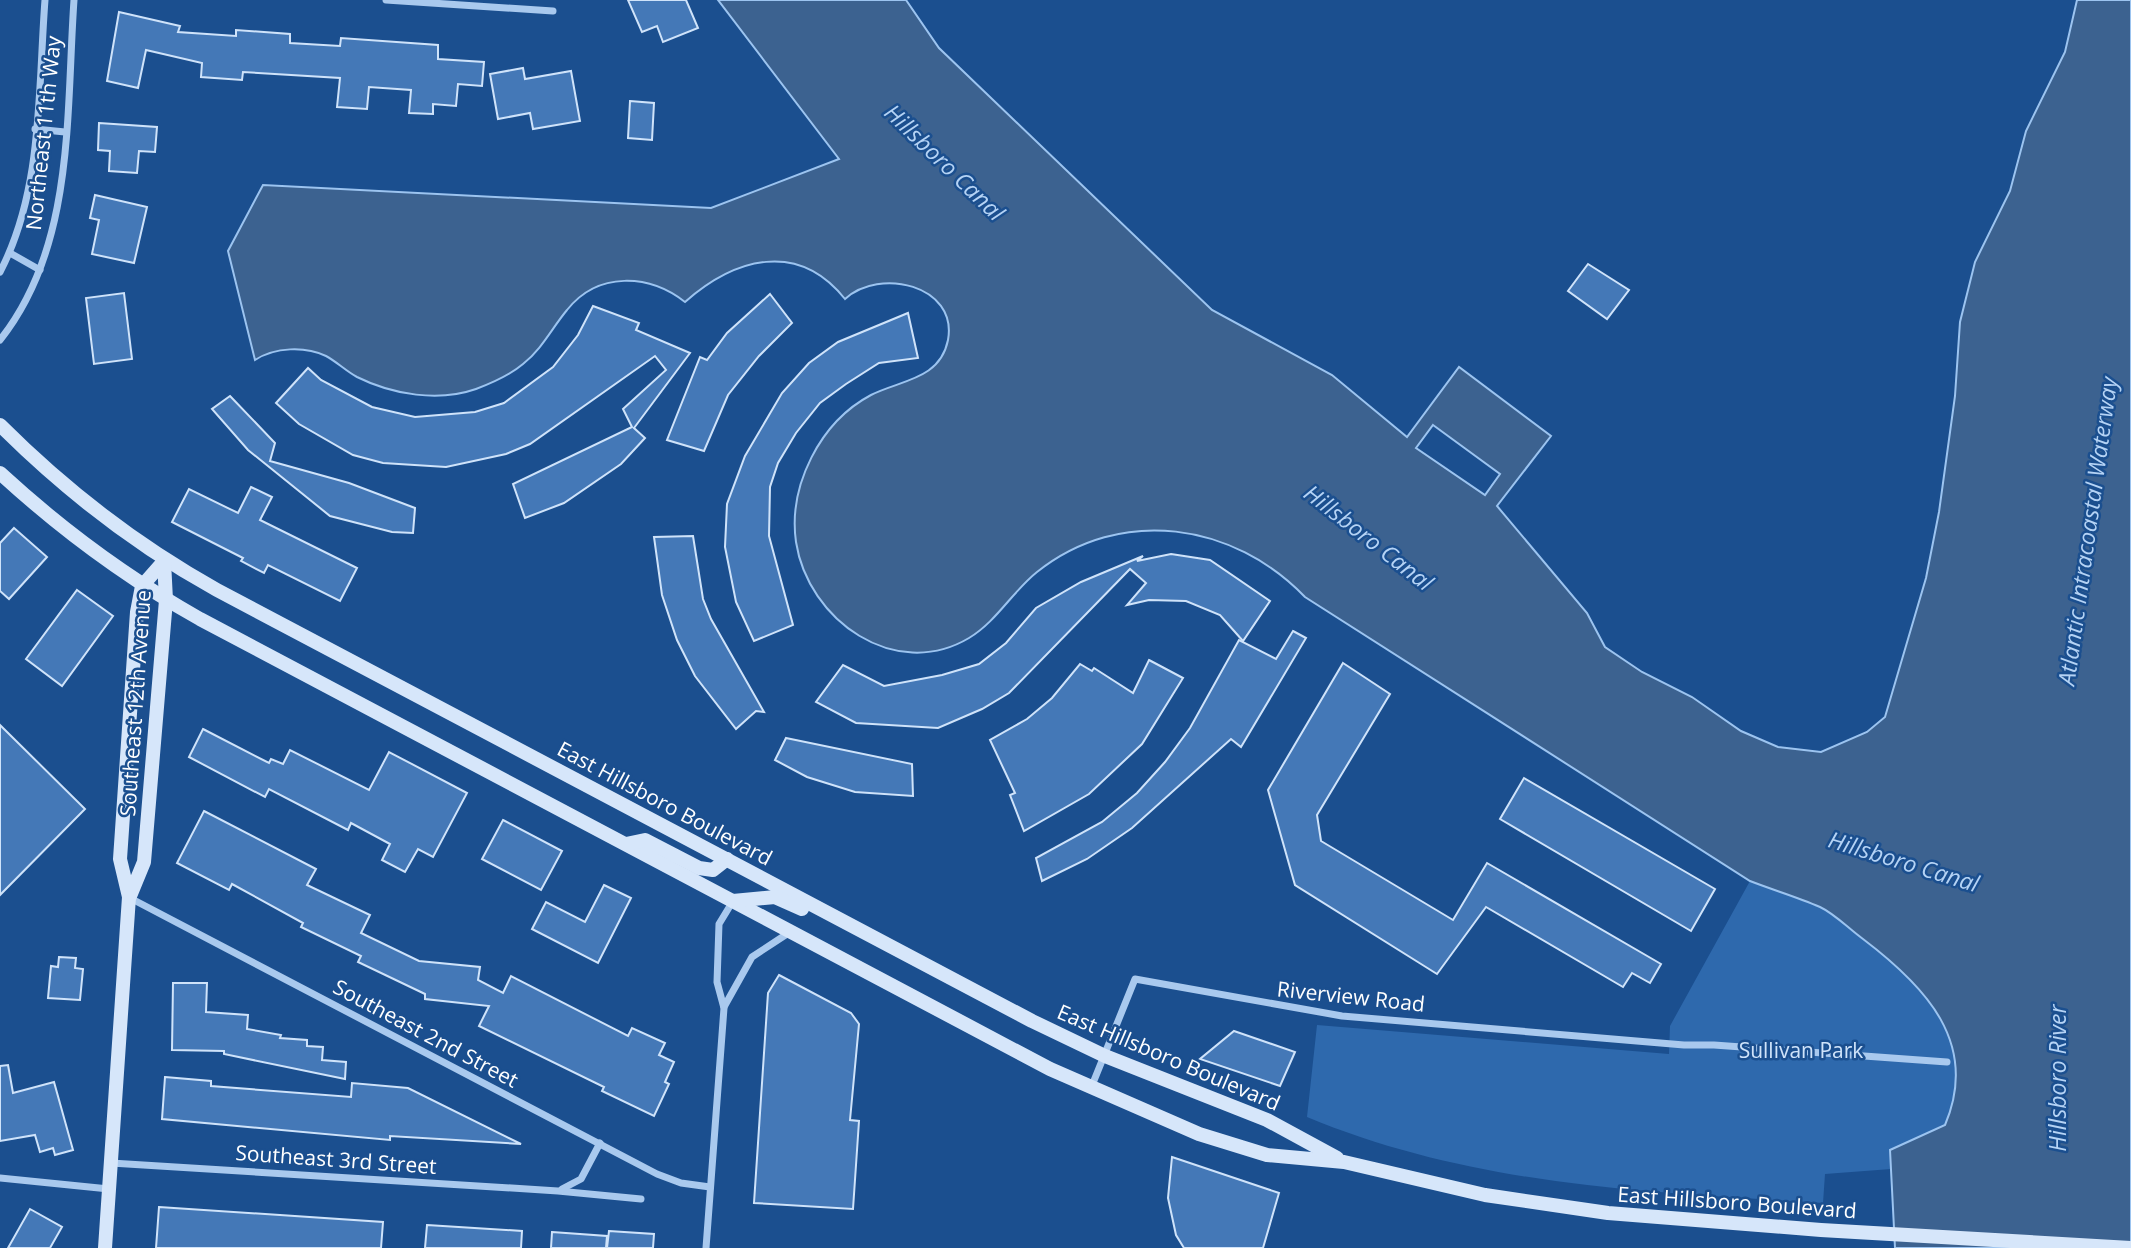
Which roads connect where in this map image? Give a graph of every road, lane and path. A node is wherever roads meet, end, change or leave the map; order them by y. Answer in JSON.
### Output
{"nodes":[{"id":1,"x":45,"y":0,"type":"edge"},
{"id":2,"x":74,"y":0,"type":"edge"},
{"id":3,"x":386,"y":0,"type":"edge"},
{"id":4,"x":553,"y":11,"type":"dead end"},
{"id":5,"x":35,"y":130,"type":"junction"},
{"id":6,"x":65,"y":132,"type":"junction"},
{"id":7,"x":10,"y":253,"type":"junction"},
{"id":8,"x":40,"y":270,"type":"junction"},
{"id":9,"x":0,"y":272,"type":"edge"},
{"id":10,"x":0,"y":340,"type":"edge"},
{"id":11,"x":0,"y":425,"type":"edge"},
{"id":12,"x":0,"y":473,"type":"edge"},
{"id":13,"x":164,"y":561,"type":"junction"},
{"id":14,"x":142,"y":586,"type":"junction"},
{"id":15,"x":166,"y":600,"type":"junction"},
{"id":16,"x":626,"y":844,"type":"junction"},
{"id":17,"x":727,"y":859,"type":"junction"},
{"id":18,"x":129,"y":897,"type":"junction"},
{"id":19,"x":733,"y":901,"type":"junction"},
{"id":20,"x":791,"y":931,"type":"junction"},
{"id":21,"x":887,"y":944,"type":"junction"},
{"id":22,"x":724,"y":1008,"type":"junction"},
{"id":23,"x":1105,"y":1056,"type":"junction"},
{"id":24,"x":1947,"y":1062,"type":"dead end"},
{"id":25,"x":1091,"y":1089,"type":"junction"},
{"id":26,"x":600,"y":1143,"type":"junction"},
{"id":27,"x":1344,"y":1162,"type":"junction"},
{"id":28,"x":111,"y":1163,"type":"junction"},
{"id":29,"x":0,"y":1178,"type":"edge"},
{"id":30,"x":710,"y":1187,"type":"junction"},
{"id":31,"x":109,"y":1189,"type":"junction"},
{"id":32,"x":558,"y":1191,"type":"junction"},
{"id":33,"x":641,"y":1199,"type":"dead end"},
{"id":34,"x":105,"y":1248,"type":"edge"},
{"id":35,"x":706,"y":1248,"type":"edge"},
{"id":36,"x":2131,"y":1248,"type":"edge"}],
"edges":[{"from":1,"to":5,"type":"street","name":"Northeast 11th Way"},
{"from":2,"to":6,"type":"street","name":"Northeast 11th Way"},
{"from":3,"to":4,"type":"street"},
{"from":5,"to":6,"type":"street"},
{"from":5,"to":7,"type":"street","name":"Northeast 11th Way"},
{"from":6,"to":8,"type":"street","name":"Northeast 11th Way"},
{"from":7,"to":8,"type":"street"},
{"from":7,"to":9,"type":"street","name":"Northeast 11th Way"},
{"from":8,"to":10,"type":"street","name":"Northeast 11th Way"},
{"from":11,"to":13,"type":"main road","name":"East Hillsboro Boulevard"},
{"from":12,"to":14,"type":"main road","name":"East Hillsboro Boulevard"},
{"from":13,"to":14,"type":"main road","name":"Southeast 12th Avenue"},
{"from":13,"to":15,"type":"main road","name":"Southeast 12th Avenue"},
{"from":13,"to":17,"type":"main road","name":"East Hillsboro Boulevard"},
{"from":14,"to":15,"type":"main road","name":"East Hillsboro Boulevard"},
{"from":14,"to":18,"type":"main road","name":"Southeast 12th Avenue"},
{"from":15,"to":16,"type":"main road","name":"East Hillsboro Boulevard"},
{"from":15,"to":18,"type":"main road","name":"Southeast 12th Avenue"},
{"from":16,"to":17,"type":"main road"},
{"from":16,"to":19,"type":"main road","name":"East Hillsboro Boulevard"},
{"from":17,"to":21,"type":"main road","name":"East Hillsboro Boulevard"},
{"from":18,"to":26,"type":"street","name":"Southeast 2nd Street"},
{"from":18,"to":28,"type":"main road","name":"Southeast 12th Avenue"},
{"from":19,"to":20,"type":"main road","name":"East Hillsboro Boulevard"},
{"from":19,"to":21,"type":"main road"},
{"from":19,"to":22,"type":"street"},
{"from":20,"to":22,"type":"street"},
{"from":20,"to":25,"type":"main road","name":"East Hillsboro Boulevard"},
{"from":21,"to":23,"type":"main road","name":"East Hillsboro Boulevard"},
{"from":22,"to":30,"type":"street"},
{"from":23,"to":24,"type":"street","name":"Riverview Road"},
{"from":23,"to":25,"type":"street","name":"Riverview Road"},
{"from":23,"to":27,"type":"main road","name":"East Hillsboro Boulevard"},
{"from":25,"to":27,"type":"main road","name":"East Hillsboro Boulevard"},
{"from":26,"to":30,"type":"street","name":"Southeast 2nd Street"},
{"from":26,"to":32,"type":"street"},
{"from":27,"to":36,"type":"main road","name":"East Hillsboro Boulevard"},
{"from":28,"to":31,"type":"main road","name":"Southeast 12th Avenue"},
{"from":28,"to":32,"type":"street","name":"Southeast 3rd Street"},
{"from":29,"to":31,"type":"street"},
{"from":30,"to":35,"type":"street"},
{"from":31,"to":34,"type":"main road","name":"Southeast 12th Avenue"},
{"from":32,"to":33,"type":"street","name":"Southeast 3rd Street"}]}
